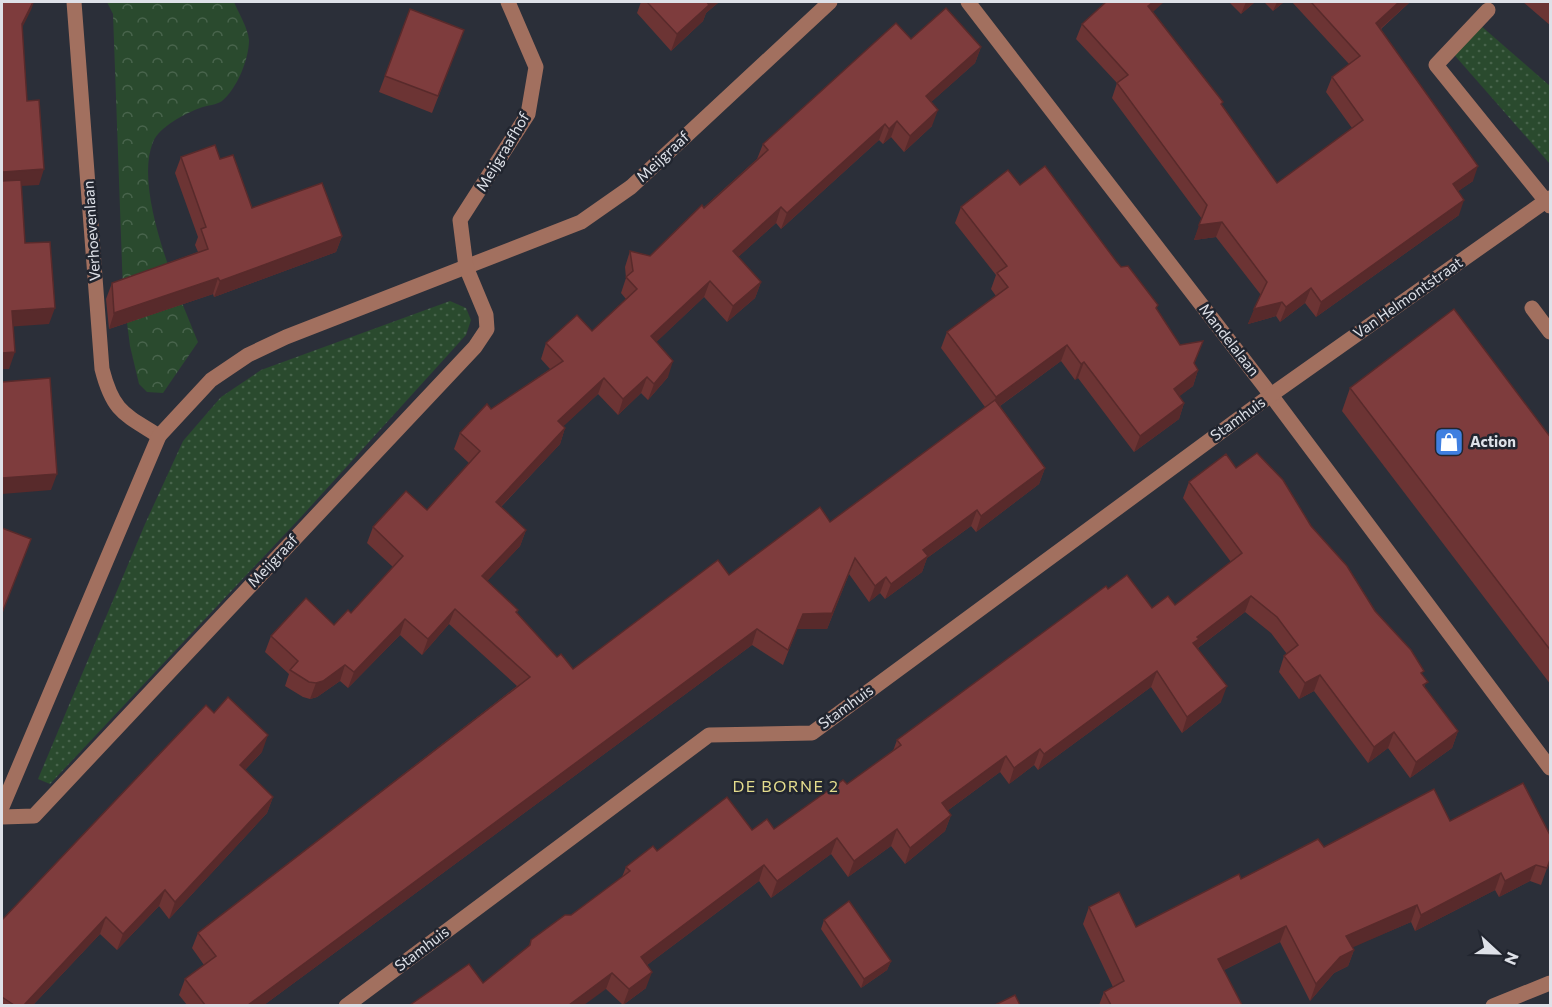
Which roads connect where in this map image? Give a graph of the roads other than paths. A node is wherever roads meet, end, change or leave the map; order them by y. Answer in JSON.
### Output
{"nodes":[{"id":1,"x":75,"y":2,"type":"edge"},
{"id":2,"x":508,"y":2,"type":"edge"},
{"id":3,"x":830,"y":2,"type":"edge"},
{"id":4,"x":968,"y":2,"type":"edge"},
{"id":5,"x":1488,"y":10,"type":"dead end"},
{"id":6,"x":1549,"y":202,"type":"edge"},
{"id":7,"x":466,"y":267,"type":"junction"},
{"id":8,"x":1532,"y":308,"type":"dead end"},
{"id":9,"x":1551,"y":332,"type":"edge"},
{"id":10,"x":1271,"y":395,"type":"junction"},
{"id":11,"x":159,"y":436,"type":"junction"},
{"id":12,"x":1551,"y":768,"type":"edge"},
{"id":13,"x":2,"y":807,"type":"edge"},
{"id":14,"x":2,"y":817,"type":"edge"},
{"id":15,"x":1551,"y":983,"type":"edge"},
{"id":16,"x":346,"y":1005,"type":"edge"},
{"id":17,"x":1493,"y":1005,"type":"edge"}],
"edges":[{"from":1,"to":11,"type":"street","name":"Verhoevenlaan"},
{"from":2,"to":7,"type":"street","name":"Meijgraafhof"},
{"from":3,"to":7,"type":"street","name":"Meijgraaf"},
{"from":4,"to":10,"type":"street","name":"Mandelalaan"},
{"from":5,"to":6,"type":"street","name":"Van Helmontstraat"},
{"from":6,"to":10,"type":"street","name":"Van Helmontstraat"},
{"from":7,"to":11,"type":"street","name":"Meijgraaf"},
{"from":7,"to":14,"type":"street","name":"Meijgraaf"},
{"from":8,"to":9,"type":"street"},
{"from":10,"to":12,"type":"street","name":"Mandelalaan"},
{"from":10,"to":16,"type":"street","name":"Stamhuis"},
{"from":11,"to":13,"type":"street","name":"Meijgraaf"},
{"from":15,"to":17,"type":"street"}]}
